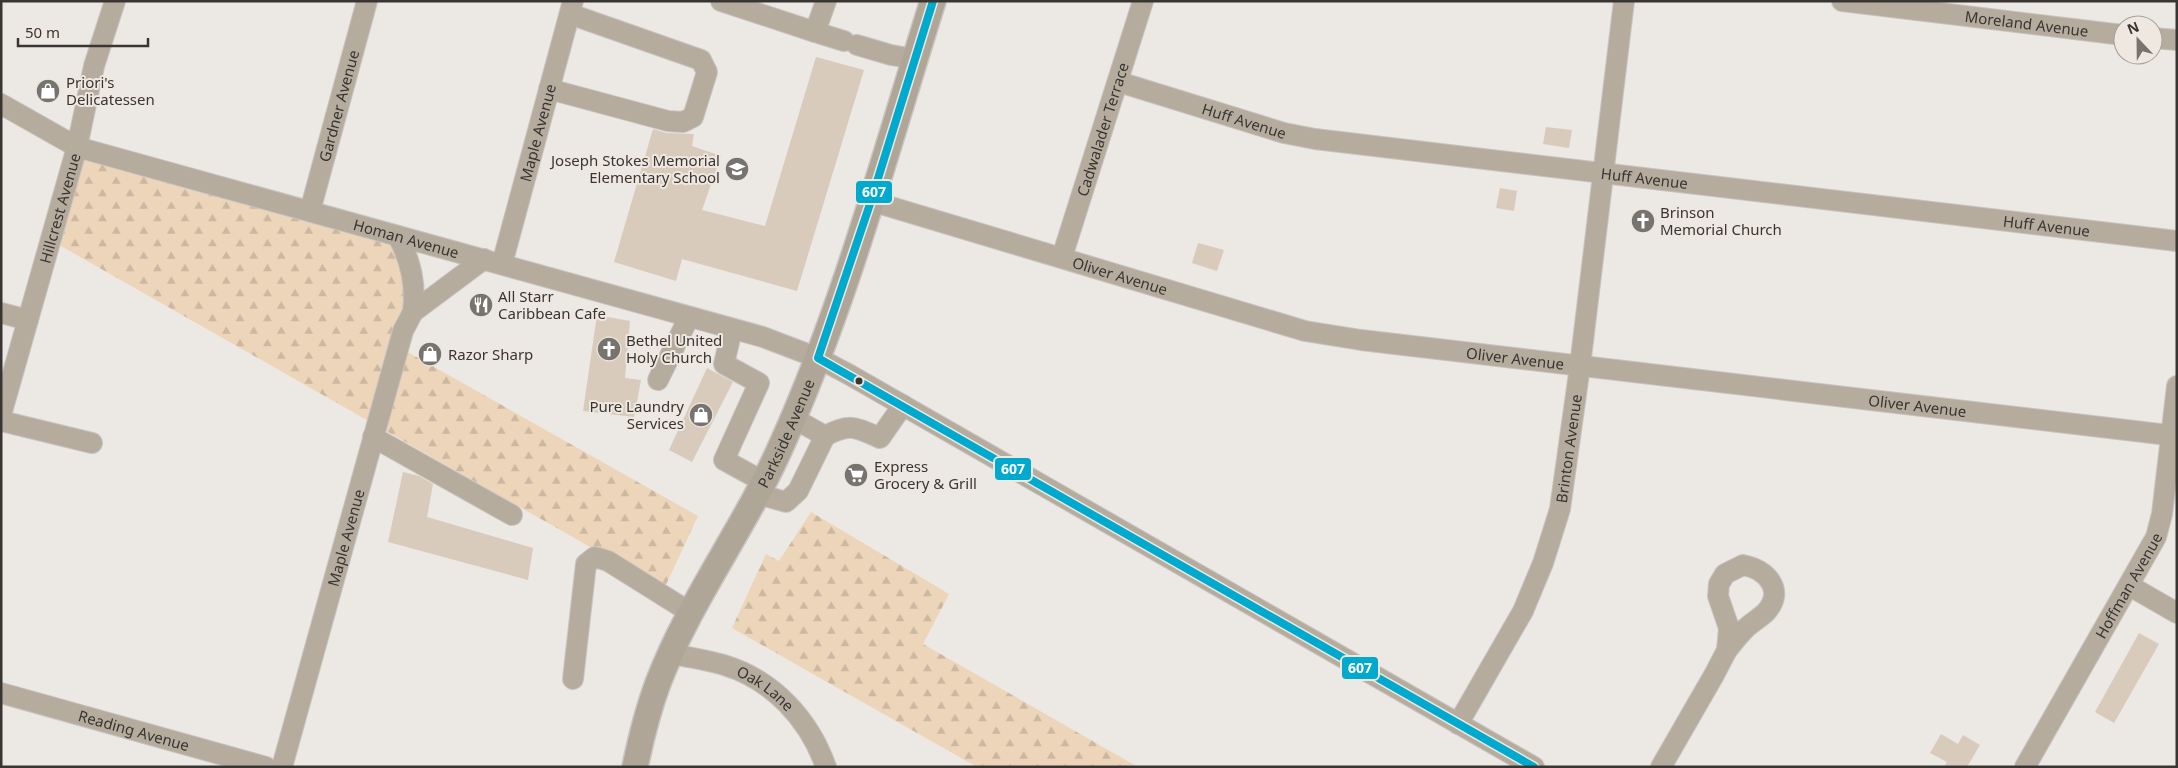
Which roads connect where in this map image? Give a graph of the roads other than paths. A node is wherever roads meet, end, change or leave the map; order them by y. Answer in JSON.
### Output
{"nodes":[{"id":1,"x":115,"y":1,"type":"edge"},
{"id":2,"x":367,"y":1,"type":"edge"},
{"id":3,"x":721,"y":1,"type":"edge"},
{"id":4,"x":826,"y":1,"type":"edge"},
{"id":5,"x":933,"y":1,"type":"edge"},
{"id":6,"x":1144,"y":1,"type":"edge"},
{"id":7,"x":1624,"y":1,"type":"edge"},
{"id":8,"x":1842,"y":1,"type":"edge"},
{"id":9,"x":572,"y":8,"type":"edge"},
{"id":10,"x":767,"y":9,"type":"edge"},
{"id":11,"x":815,"y":32,"type":"junction"},
{"id":12,"x":2113,"y":33,"type":"edge"},
{"id":13,"x":2163,"y":39,"type":"edge"},
{"id":14,"x":2177,"y":40,"type":"edge"},
{"id":15,"x":915,"y":59,"type":"junction"},
{"id":16,"x":1120,"y":82,"type":"junction"},
{"id":17,"x":549,"y":89,"type":"junction"},
{"id":18,"x":1,"y":104,"type":"edge"},
{"id":19,"x":76,"y":146,"type":"junction"},
{"id":20,"x":1603,"y":173,"type":"junction"},
{"id":21,"x":871,"y":201,"type":"junction"},
{"id":22,"x":310,"y":211,"type":"junction"},
{"id":23,"x":398,"y":236,"type":"junction"},
{"id":24,"x":2177,"y":241,"type":"edge"},
{"id":25,"x":1062,"y":257,"type":"junction"},
{"id":26,"x":493,"y":262,"type":"junction"},
{"id":27,"x":413,"y":312,"type":"junction"},
{"id":28,"x":1,"y":313,"type":"edge"},
{"id":29,"x":689,"y":317,"type":"junction"},
{"id":30,"x":28,"y":320,"type":"junction"},
{"id":31,"x":732,"y":329,"type":"junction"},
{"id":32,"x":818,"y":358,"type":"junction"},
{"id":33,"x":1580,"y":366,"type":"junction"},
{"id":34,"x":658,"y":380,"type":"dead end"},
{"id":35,"x":2177,"y":386,"type":"edge"},
{"id":36,"x":903,"y":405,"type":"junction"},
{"id":37,"x":1,"y":416,"type":"edge"},
{"id":38,"x":794,"y":418,"type":"junction"},
{"id":39,"x":1,"y":421,"type":"edge"},
{"id":40,"x":825,"y":436,"type":"junction"},
{"id":41,"x":2174,"y":436,"type":"edge"},
{"id":42,"x":373,"y":438,"type":"junction"},
{"id":43,"x":92,"y":443,"type":"dead end"},
{"id":44,"x":761,"y":488,"type":"junction"},
{"id":45,"x":512,"y":516,"type":"dead end"},
{"id":46,"x":2130,"y":586,"type":"junction"},
{"id":47,"x":691,"y":613,"type":"junction"},
{"id":48,"x":2177,"y":613,"type":"edge"},
{"id":49,"x":1726,"y":650,"type":"dead end"},
{"id":50,"x":671,"y":654,"type":"junction"},
{"id":51,"x":573,"y":680,"type":"dead end"},
{"id":52,"x":1,"y":693,"type":"edge"},
{"id":53,"x":1458,"y":724,"type":"junction"},
{"id":54,"x":266,"y":767,"type":"edge"},
{"id":55,"x":282,"y":767,"type":"edge"},
{"id":56,"x":636,"y":767,"type":"edge"},
{"id":57,"x":826,"y":767,"type":"edge"},
{"id":58,"x":1534,"y":767,"type":"edge"},
{"id":59,"x":1661,"y":767,"type":"edge"},
{"id":60,"x":2025,"y":767,"type":"edge"}],
"edges":[{"from":1,"to":19,"type":"street","name":"Hillcrest Avenue"},
{"from":2,"to":22,"type":"street","name":"Gardner Avenue"},
{"from":3,"to":10,"type":"street"},
{"from":4,"to":11,"type":"street"},
{"from":5,"to":15,"type":"main road","name":"Parkside Avenue"},
{"from":6,"to":16,"type":"street","name":"Cadwalader Terrace"},
{"from":7,"to":20,"type":"street","name":"Brinton Avenue"},
{"from":8,"to":12,"type":"street","name":"Moreland Avenue"},
{"from":9,"to":17,"type":"street","name":"Maple Avenue"},
{"from":9,"to":17,"type":"street"},
{"from":10,"to":11,"type":"street"},
{"from":11,"to":15,"type":"street"},
{"from":13,"to":14,"type":"street"},
{"from":15,"to":21,"type":"main road","name":"Parkside Avenue"},
{"from":16,"to":20,"type":"street","name":"Huff Avenue"},
{"from":16,"to":25,"type":"street","name":"Cadwalader Terrace"},
{"from":17,"to":26,"type":"street","name":"Maple Avenue"},
{"from":18,"to":19,"type":"street","name":"Homan Avenue"},
{"from":19,"to":22,"type":"street","name":"Homan Avenue"},
{"from":19,"to":30,"type":"street","name":"Hillcrest Avenue"},
{"from":20,"to":24,"type":"street","name":"Huff Avenue"},
{"from":20,"to":33,"type":"street","name":"Brinton Avenue"},
{"from":21,"to":25,"type":"street","name":"Oliver Avenue"},
{"from":21,"to":32,"type":"main road","name":"Parkside Avenue"},
{"from":22,"to":23,"type":"street","name":"Homan Avenue"},
{"from":23,"to":26,"type":"street","name":"Homan Avenue"},
{"from":23,"to":27,"type":"street","name":"Maple Avenue"},
{"from":25,"to":33,"type":"street","name":"Oliver Avenue"},
{"from":26,"to":27,"type":"street","name":"Maple Avenue"},
{"from":26,"to":29,"type":"street","name":"Homan Avenue"},
{"from":27,"to":42,"type":"street","name":"Maple Avenue"},
{"from":28,"to":30,"type":"street"},
{"from":29,"to":31,"type":"street","name":"Homan Avenue"},
{"from":29,"to":34,"type":"street"},
{"from":30,"to":37,"type":"street","name":"Hillcrest Avenue"},
{"from":31,"to":32,"type":"street","name":"Homan Avenue"},
{"from":31,"to":44,"type":"street"},
{"from":32,"to":36,"type":"street","name":"Homan Avenue"},
{"from":32,"to":38,"type":"main road","name":"Parkside Avenue"},
{"from":33,"to":41,"type":"street","name":"Oliver Avenue"},
{"from":33,"to":53,"type":"street","name":"Brinton Avenue"},
{"from":35,"to":41,"type":"street","name":"Hoffman Avenue"},
{"from":36,"to":40,"type":"street"},
{"from":36,"to":53,"type":"street","name":"Homan Avenue"},
{"from":38,"to":40,"type":"street"},
{"from":38,"to":44,"type":"main road","name":"Parkside Avenue"},
{"from":39,"to":43,"type":"street"},
{"from":40,"to":44,"type":"street"},
{"from":41,"to":46,"type":"street","name":"Hoffman Avenue"},
{"from":42,"to":45,"type":"street"},
{"from":42,"to":55,"type":"street","name":"Maple Avenue"},
{"from":44,"to":47,"type":"main road","name":"Parkside Avenue"},
{"from":46,"to":48,"type":"street"},
{"from":46,"to":60,"type":"street","name":"Hoffman Avenue"},
{"from":47,"to":50,"type":"main road","name":"Parkside Avenue"},
{"from":47,"to":51,"type":"street"},
{"from":49,"to":59,"type":"street"},
{"from":50,"to":56,"type":"main road","name":"Parkside Avenue"},
{"from":50,"to":57,"type":"street","name":"Oak Lane"},
{"from":52,"to":54,"type":"street","name":"Reading Avenue"},
{"from":53,"to":58,"type":"street","name":"Homan Avenue"}]}
